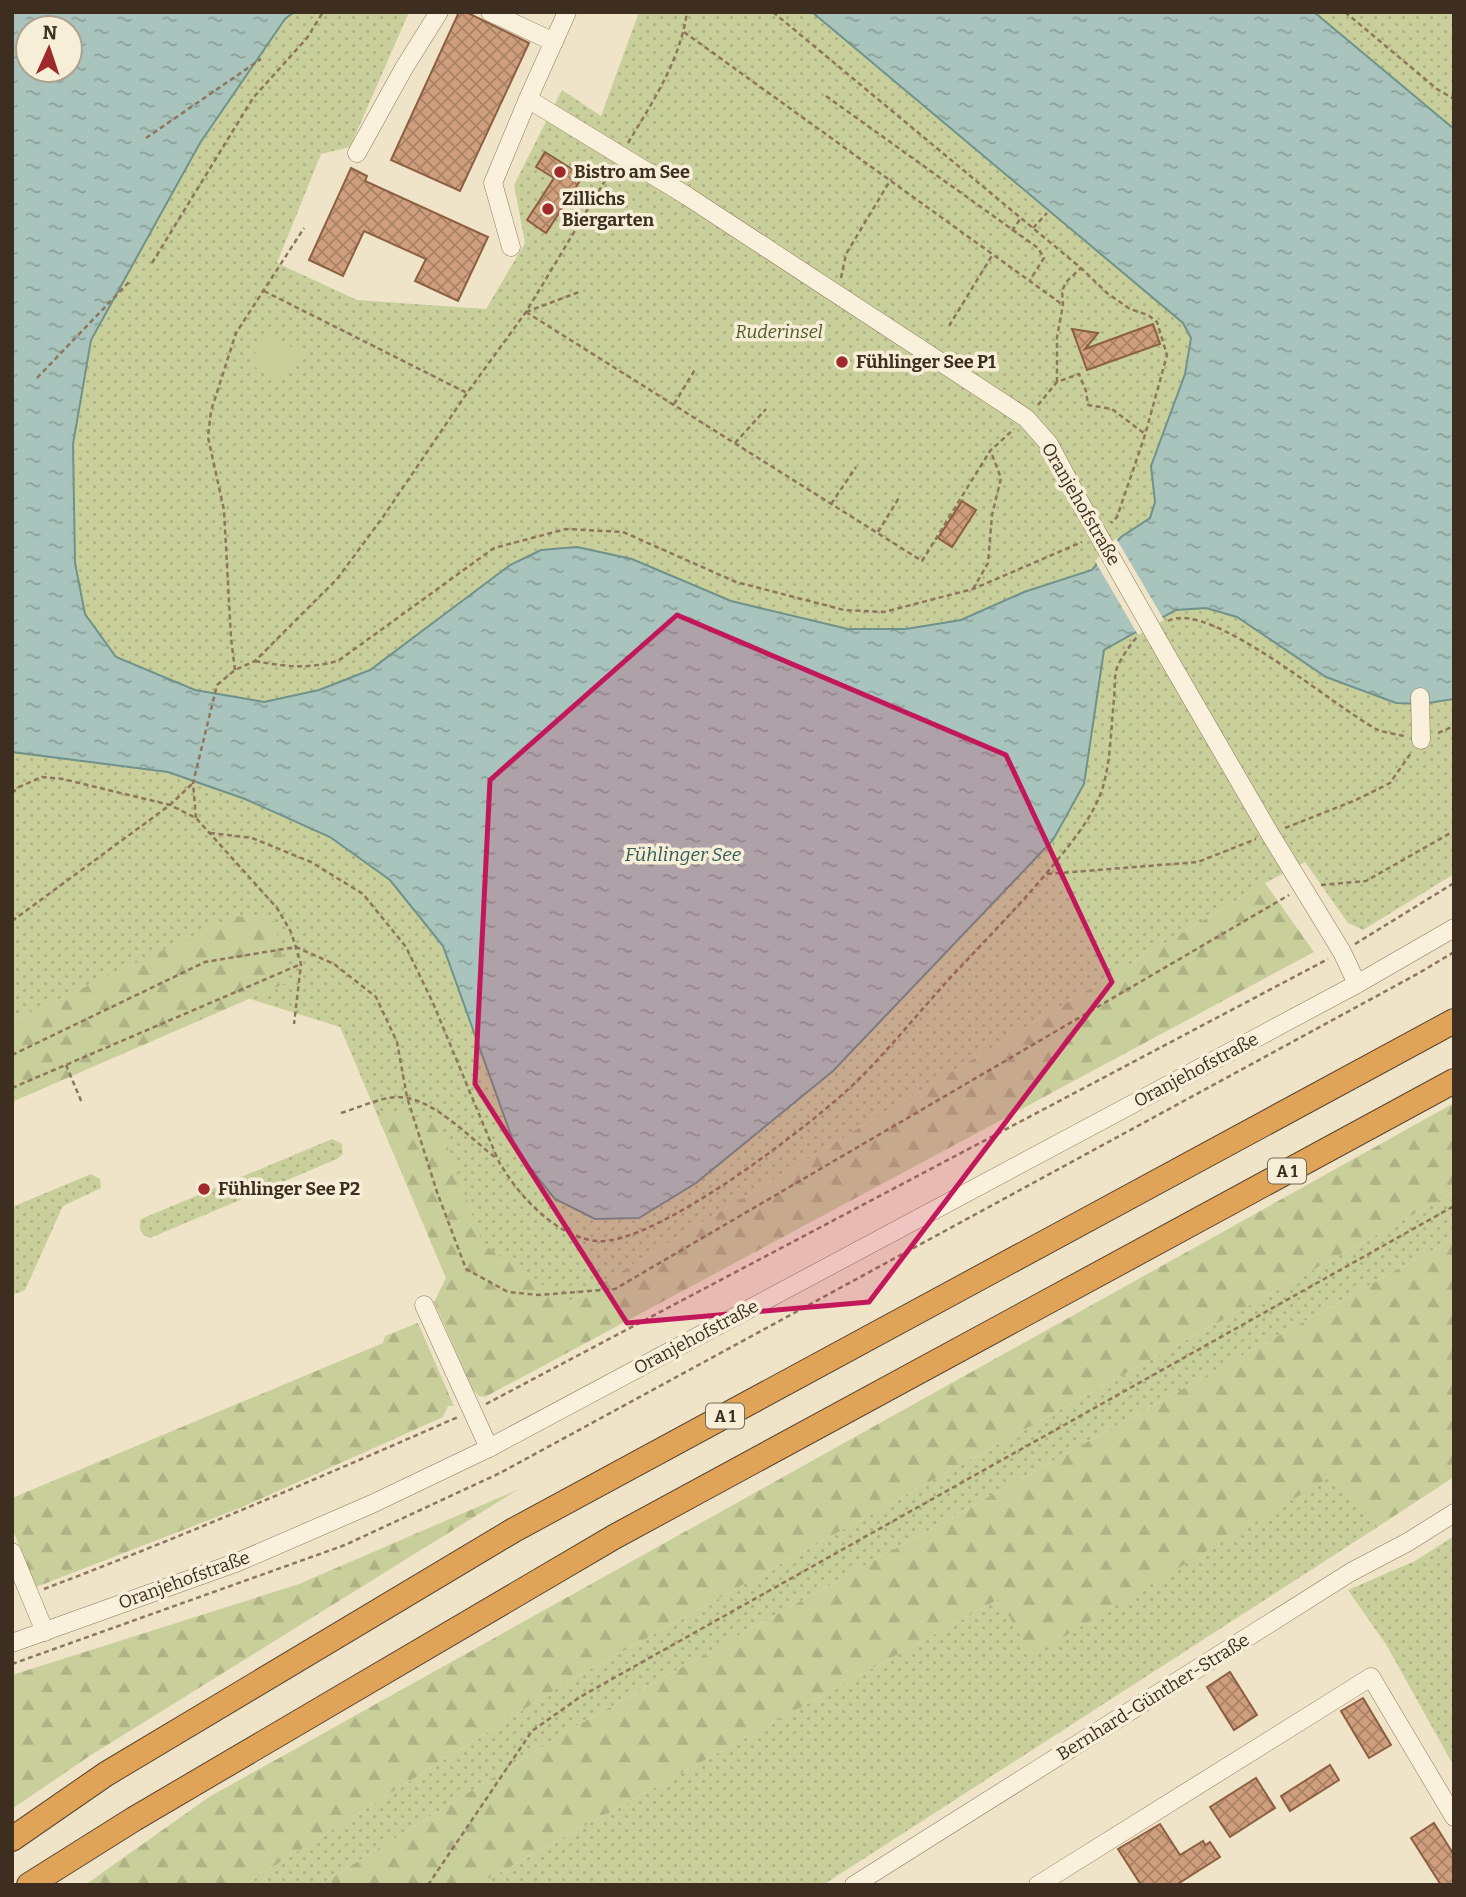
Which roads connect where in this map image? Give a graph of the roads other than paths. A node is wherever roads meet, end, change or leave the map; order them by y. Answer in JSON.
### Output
{"nodes":[{"id":1,"x":439,"y":12,"type":"edge"},
{"id":2,"x":490,"y":12,"type":"edge"},
{"id":3,"x":567,"y":12,"type":"edge"},
{"id":4,"x":554,"y":42,"type":"junction"},
{"id":5,"x":528,"y":99,"type":"junction"},
{"id":6,"x":357,"y":153,"type":"dead end"},
{"id":7,"x":511,"y":247,"type":"dead end"},
{"id":8,"x":1420,"y":697,"type":"dead end"},
{"id":9,"x":1421,"y":740,"type":"road end"},
{"id":10,"x":1454,"y":928,"type":"edge"},
{"id":11,"x":1357,"y":984,"type":"junction"},
{"id":12,"x":1454,"y":1021,"type":"edge"},
{"id":13,"x":1454,"y":1081,"type":"edge"},
{"id":14,"x":425,"y":1305,"type":"dead end"},
{"id":15,"x":489,"y":1448,"type":"junction"},
{"id":16,"x":1454,"y":1513,"type":"edge"},
{"id":17,"x":12,"y":1552,"type":"edge"},
{"id":18,"x":45,"y":1632,"type":"junction"},
{"id":19,"x":12,"y":1643,"type":"edge"},
{"id":20,"x":1454,"y":1816,"type":"edge"},
{"id":21,"x":12,"y":1839,"type":"edge"},
{"id":22,"x":29,"y":1885,"type":"edge"},
{"id":23,"x":854,"y":1885,"type":"edge"},
{"id":24,"x":1038,"y":1885,"type":"edge"}],
"edges":[{"from":1,"to":6,"type":"street"},
{"from":2,"to":4,"type":"street"},
{"from":3,"to":4,"type":"street"},
{"from":4,"to":5,"type":"street"},
{"from":5,"to":7,"type":"street"},
{"from":5,"to":11,"type":"street","name":"Oranjehofstraße","bridge":true},
{"from":8,"to":9,"type":"street"},
{"from":10,"to":11,"type":"street","name":"Oranjehofstraße"},
{"from":11,"to":15,"type":"street","name":"Oranjehofstraße"},
{"from":12,"to":21,"type":"highway","number":"A 1"},
{"from":13,"to":22,"type":"highway","number":"A 1"},
{"from":14,"to":15,"type":"street"},
{"from":15,"to":18,"type":"street","name":"Oranjehofstraße"},
{"from":16,"to":23,"type":"street","name":"Bernhard-Günther-Straße"},
{"from":17,"to":18,"type":"street"},
{"from":18,"to":19,"type":"street","name":"Oranjehofstraße"},
{"from":20,"to":24,"type":"street"}]}
